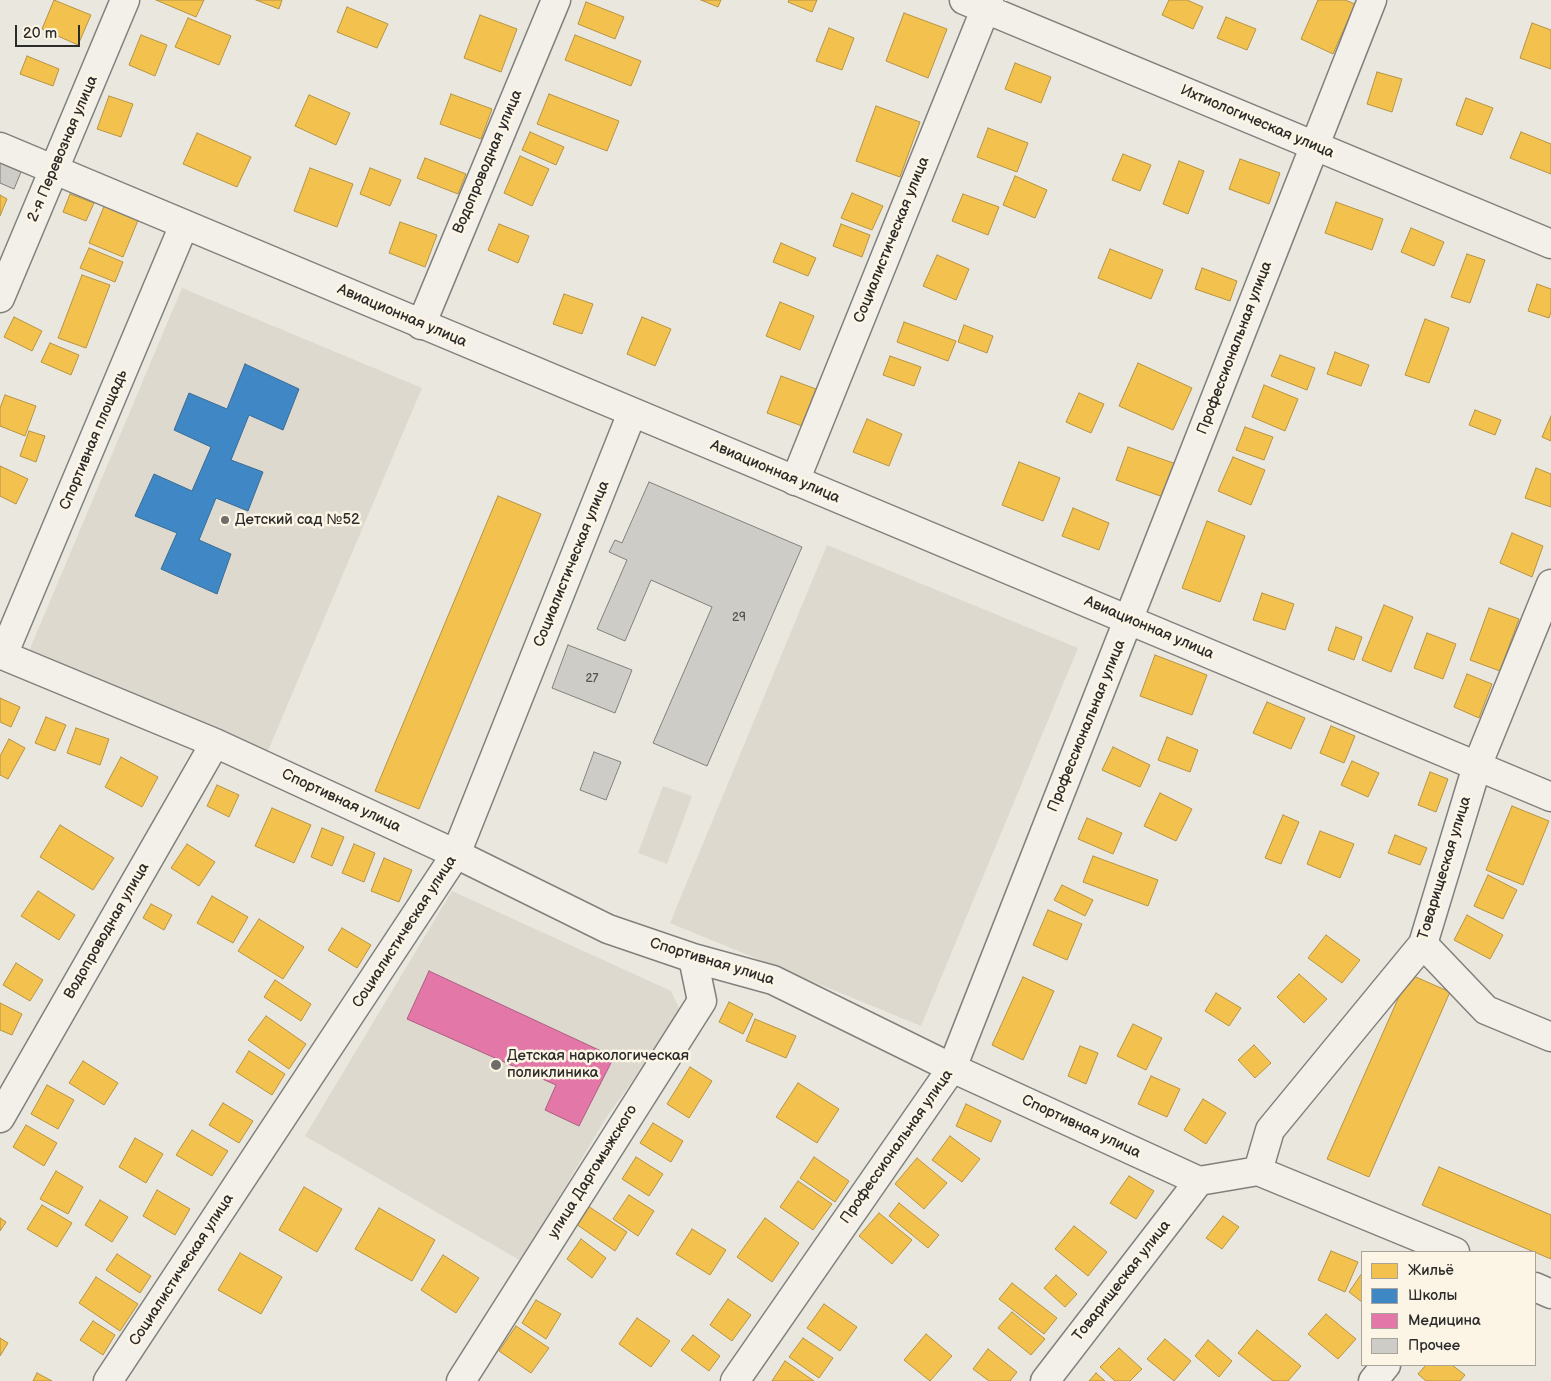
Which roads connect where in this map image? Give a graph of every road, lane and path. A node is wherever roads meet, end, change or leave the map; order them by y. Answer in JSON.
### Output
{"nodes":[{"id":1,"x":125,"y":0,"type":"edge"},
{"id":2,"x":556,"y":0,"type":"edge"},
{"id":3,"x":1372,"y":0,"type":"edge"},
{"id":4,"x":979,"y":3,"type":"edge"},
{"id":5,"x":1314,"y":146,"type":"junction"},
{"id":6,"x":0,"y":147,"type":"edge"},
{"id":7,"x":54,"y":169,"type":"junction"},
{"id":8,"x":184,"y":225,"type":"junction"},
{"id":9,"x":1551,"y":244,"type":"edge"},
{"id":10,"x":0,"y":298,"type":"edge"},
{"id":11,"x":421,"y":325,"type":"junction"},
{"id":12,"x":632,"y":413,"type":"junction"},
{"id":13,"x":795,"y":481,"type":"junction"},
{"id":14,"x":1551,"y":584,"type":"edge"},
{"id":15,"x":1129,"y":620,"type":"junction"},
{"id":16,"x":2,"y":654,"type":"edge"},
{"id":17,"x":215,"y":743,"type":"junction"},
{"id":18,"x":1477,"y":766,"type":"junction"},
{"id":19,"x":1551,"y":797,"type":"edge"},
{"id":20,"x":456,"y":854,"type":"junction"},
{"id":21,"x":1423,"y":944,"type":"junction"},
{"id":22,"x":693,"y":958,"type":"junction"},
{"id":23,"x":1551,"y":1037,"type":"edge"},
{"id":24,"x":952,"y":1068,"type":"junction"},
{"id":25,"x":0,"y":1118,"type":"edge"},
{"id":26,"x":1258,"y":1172,"type":"junction"},
{"id":27,"x":1199,"y":1181,"type":"junction"},
{"id":28,"x":1441,"y":1249,"type":"edge"},
{"id":29,"x":1536,"y":1287,"type":"edge"},
{"id":30,"x":1551,"y":1294,"type":"edge"},
{"id":31,"x":1385,"y":1366,"type":"edge"},
{"id":32,"x":108,"y":1381,"type":"edge"},
{"id":33,"x":460,"y":1381,"type":"edge"},
{"id":34,"x":735,"y":1381,"type":"edge"},
{"id":35,"x":1045,"y":1381,"type":"edge"},
{"id":36,"x":1373,"y":1381,"type":"edge"}],
"edges":[{"from":1,"to":7,"type":"street","name":"2-я Перевозная улица"},
{"from":2,"to":11,"type":"street","name":"Водопроводная улица"},
{"from":3,"to":5,"type":"street","name":"Профессиональная улица"},
{"from":4,"to":5,"type":"street","name":"Ихтиологическая улица"},
{"from":4,"to":13,"type":"street","name":"Социалистическая улица"},
{"from":5,"to":9,"type":"street","name":"Ихтиологическая улица"},
{"from":5,"to":15,"type":"street","name":"Профессиональная улица"},
{"from":6,"to":7,"type":"street","name":"Авиационная улица"},
{"from":7,"to":8,"type":"street","name":"Авиационная улица"},
{"from":7,"to":10,"type":"street","name":"2-я Перевозная улица"},
{"from":8,"to":11,"type":"street","name":"Авиационная улица"},
{"from":8,"to":16,"type":"street","name":"Спортивная площадь"},
{"from":11,"to":12,"type":"street","name":"Авиационная улица"},
{"from":12,"to":13,"type":"street","name":"Авиационная улица"},
{"from":12,"to":20,"type":"street","name":"Социалистическая улица"},
{"from":13,"to":15,"type":"street","name":"Авиационная улица"},
{"from":14,"to":18,"type":"street","name":"Товарищеская улица"},
{"from":15,"to":18,"type":"street","name":"Авиационная улица"},
{"from":15,"to":24,"type":"street","name":"Профессиональная улица"},
{"from":16,"to":17,"type":"street","name":"Спортивная улица"},
{"from":17,"to":20,"type":"street","name":"Спортивная улица"},
{"from":17,"to":25,"type":"street","name":"Водопроводная улица"},
{"from":18,"to":19,"type":"street","name":"Авиационная улица"},
{"from":18,"to":21,"type":"street","name":"Товарищеская улица"},
{"from":20,"to":22,"type":"street","name":"Спортивная улица"},
{"from":20,"to":32,"type":"street","name":"Социалистическая улица"},
{"from":21,"to":23,"type":"street"},
{"from":21,"to":26,"type":"street","name":"Товарищеская улица"},
{"from":22,"to":24,"type":"street","name":"Спортивная улица"},
{"from":22,"to":33,"type":"street","name":"улица Даргомыжского"},
{"from":24,"to":27,"type":"street","name":"Спортивная улица"},
{"from":24,"to":34,"type":"street","name":"Профессиональная улица"},
{"from":26,"to":27,"type":"street"},
{"from":26,"to":28,"type":"street"},
{"from":27,"to":35,"type":"street","name":"Товарищеская улица"},
{"from":29,"to":30,"type":"street"},
{"from":31,"to":36,"type":"street"}]}
